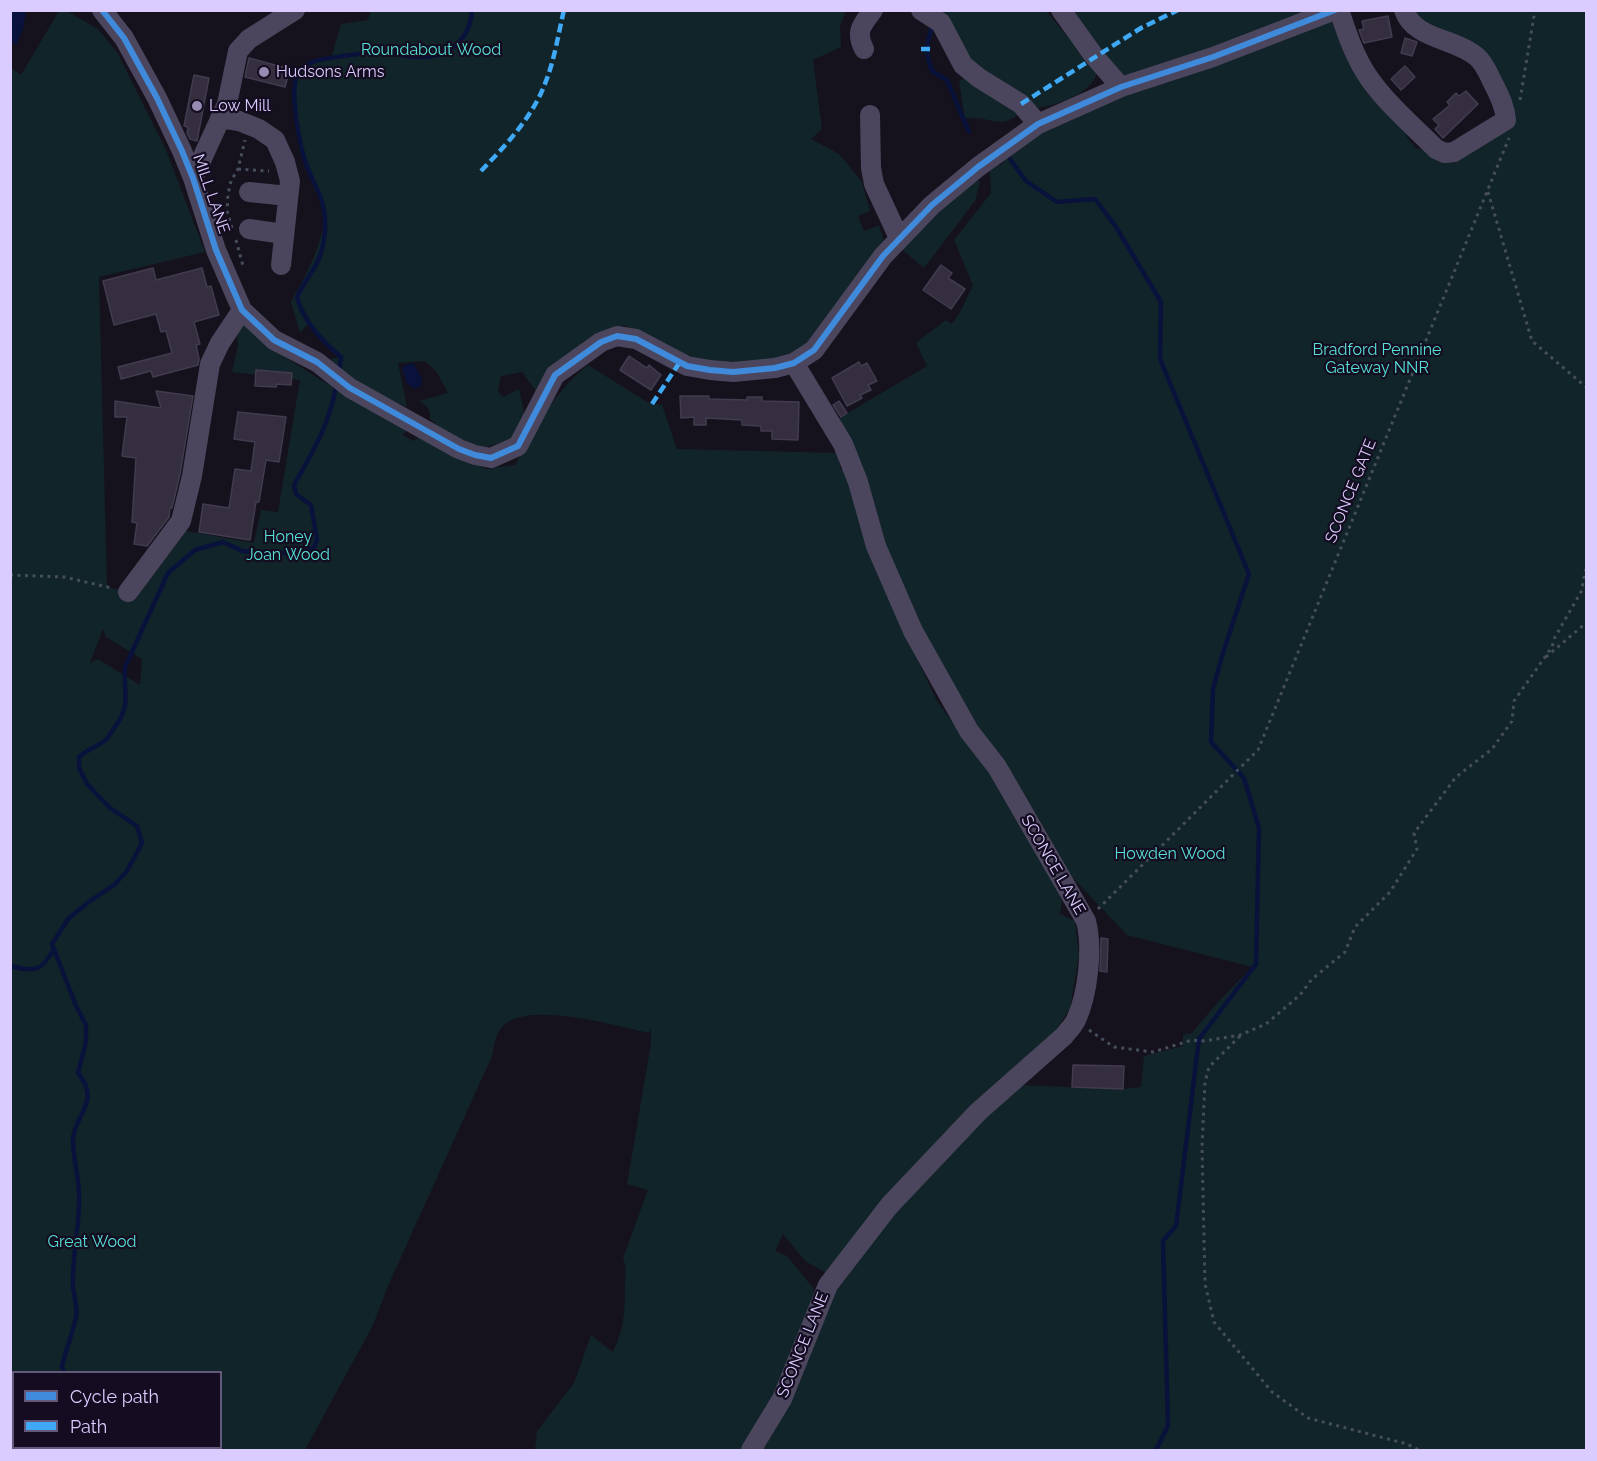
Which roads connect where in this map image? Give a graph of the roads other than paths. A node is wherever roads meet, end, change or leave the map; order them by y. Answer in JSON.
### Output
{"nodes":[{"id":1,"x":102,"y":10,"type":"edge"},
{"id":2,"x":295,"y":10,"type":"edge"},
{"id":3,"x":873,"y":10,"type":"edge"},
{"id":4,"x":1061,"y":10,"type":"edge"},
{"id":5,"x":1337,"y":10,"type":"edge"},
{"id":6,"x":1404,"y":11,"type":"edge"},
{"id":7,"x":928,"y":15,"type":"edge"},
{"id":8,"x":864,"y":49,"type":"dead end"},
{"id":9,"x":1120,"y":87,"type":"junction"},
{"id":10,"x":870,"y":115,"type":"dead end"},
{"id":11,"x":220,"y":118,"type":"junction"},
{"id":12,"x":1038,"y":124,"type":"junction"},
{"id":13,"x":193,"y":178,"type":"junction"},
{"id":14,"x":249,"y":192,"type":"dead end"},
{"id":15,"x":288,"y":196,"type":"junction"},
{"id":16,"x":249,"y":229,"type":"dead end"},
{"id":17,"x":284,"y":234,"type":"junction"},
{"id":18,"x":899,"y":238,"type":"junction"},
{"id":19,"x":281,"y":265,"type":"dead end"},
{"id":20,"x":242,"y":310,"type":"junction"},
{"id":21,"x":794,"y":363,"type":"junction"},
{"id":22,"x":128,"y":592,"type":"road end"},
{"id":23,"x":751,"y":1450,"type":"edge"}],
"edges":[{"from":1,"to":13,"type":"street","name":"MILL LANE"},
{"from":2,"to":11,"type":"street"},
{"from":3,"to":8,"type":"street"},
{"from":4,"to":9,"type":"street"},
{"from":5,"to":6,"type":"street"},
{"from":5,"to":9,"type":"street"},
{"from":7,"to":12,"type":"street"},
{"from":9,"to":12,"type":"street"},
{"from":10,"to":18,"type":"street"},
{"from":11,"to":13,"type":"street"},
{"from":11,"to":15,"type":"street"},
{"from":12,"to":18,"type":"street"},
{"from":13,"to":20,"type":"street","name":"MILL LANE"},
{"from":14,"to":15,"type":"street"},
{"from":15,"to":17,"type":"street"},
{"from":16,"to":17,"type":"street"},
{"from":17,"to":19,"type":"street"},
{"from":18,"to":21,"type":"street"},
{"from":20,"to":21,"type":"street","name":"MILL LANE"},
{"from":20,"to":22,"type":"street"},
{"from":21,"to":23,"type":"street","name":"SCONCE LANE"}]}
